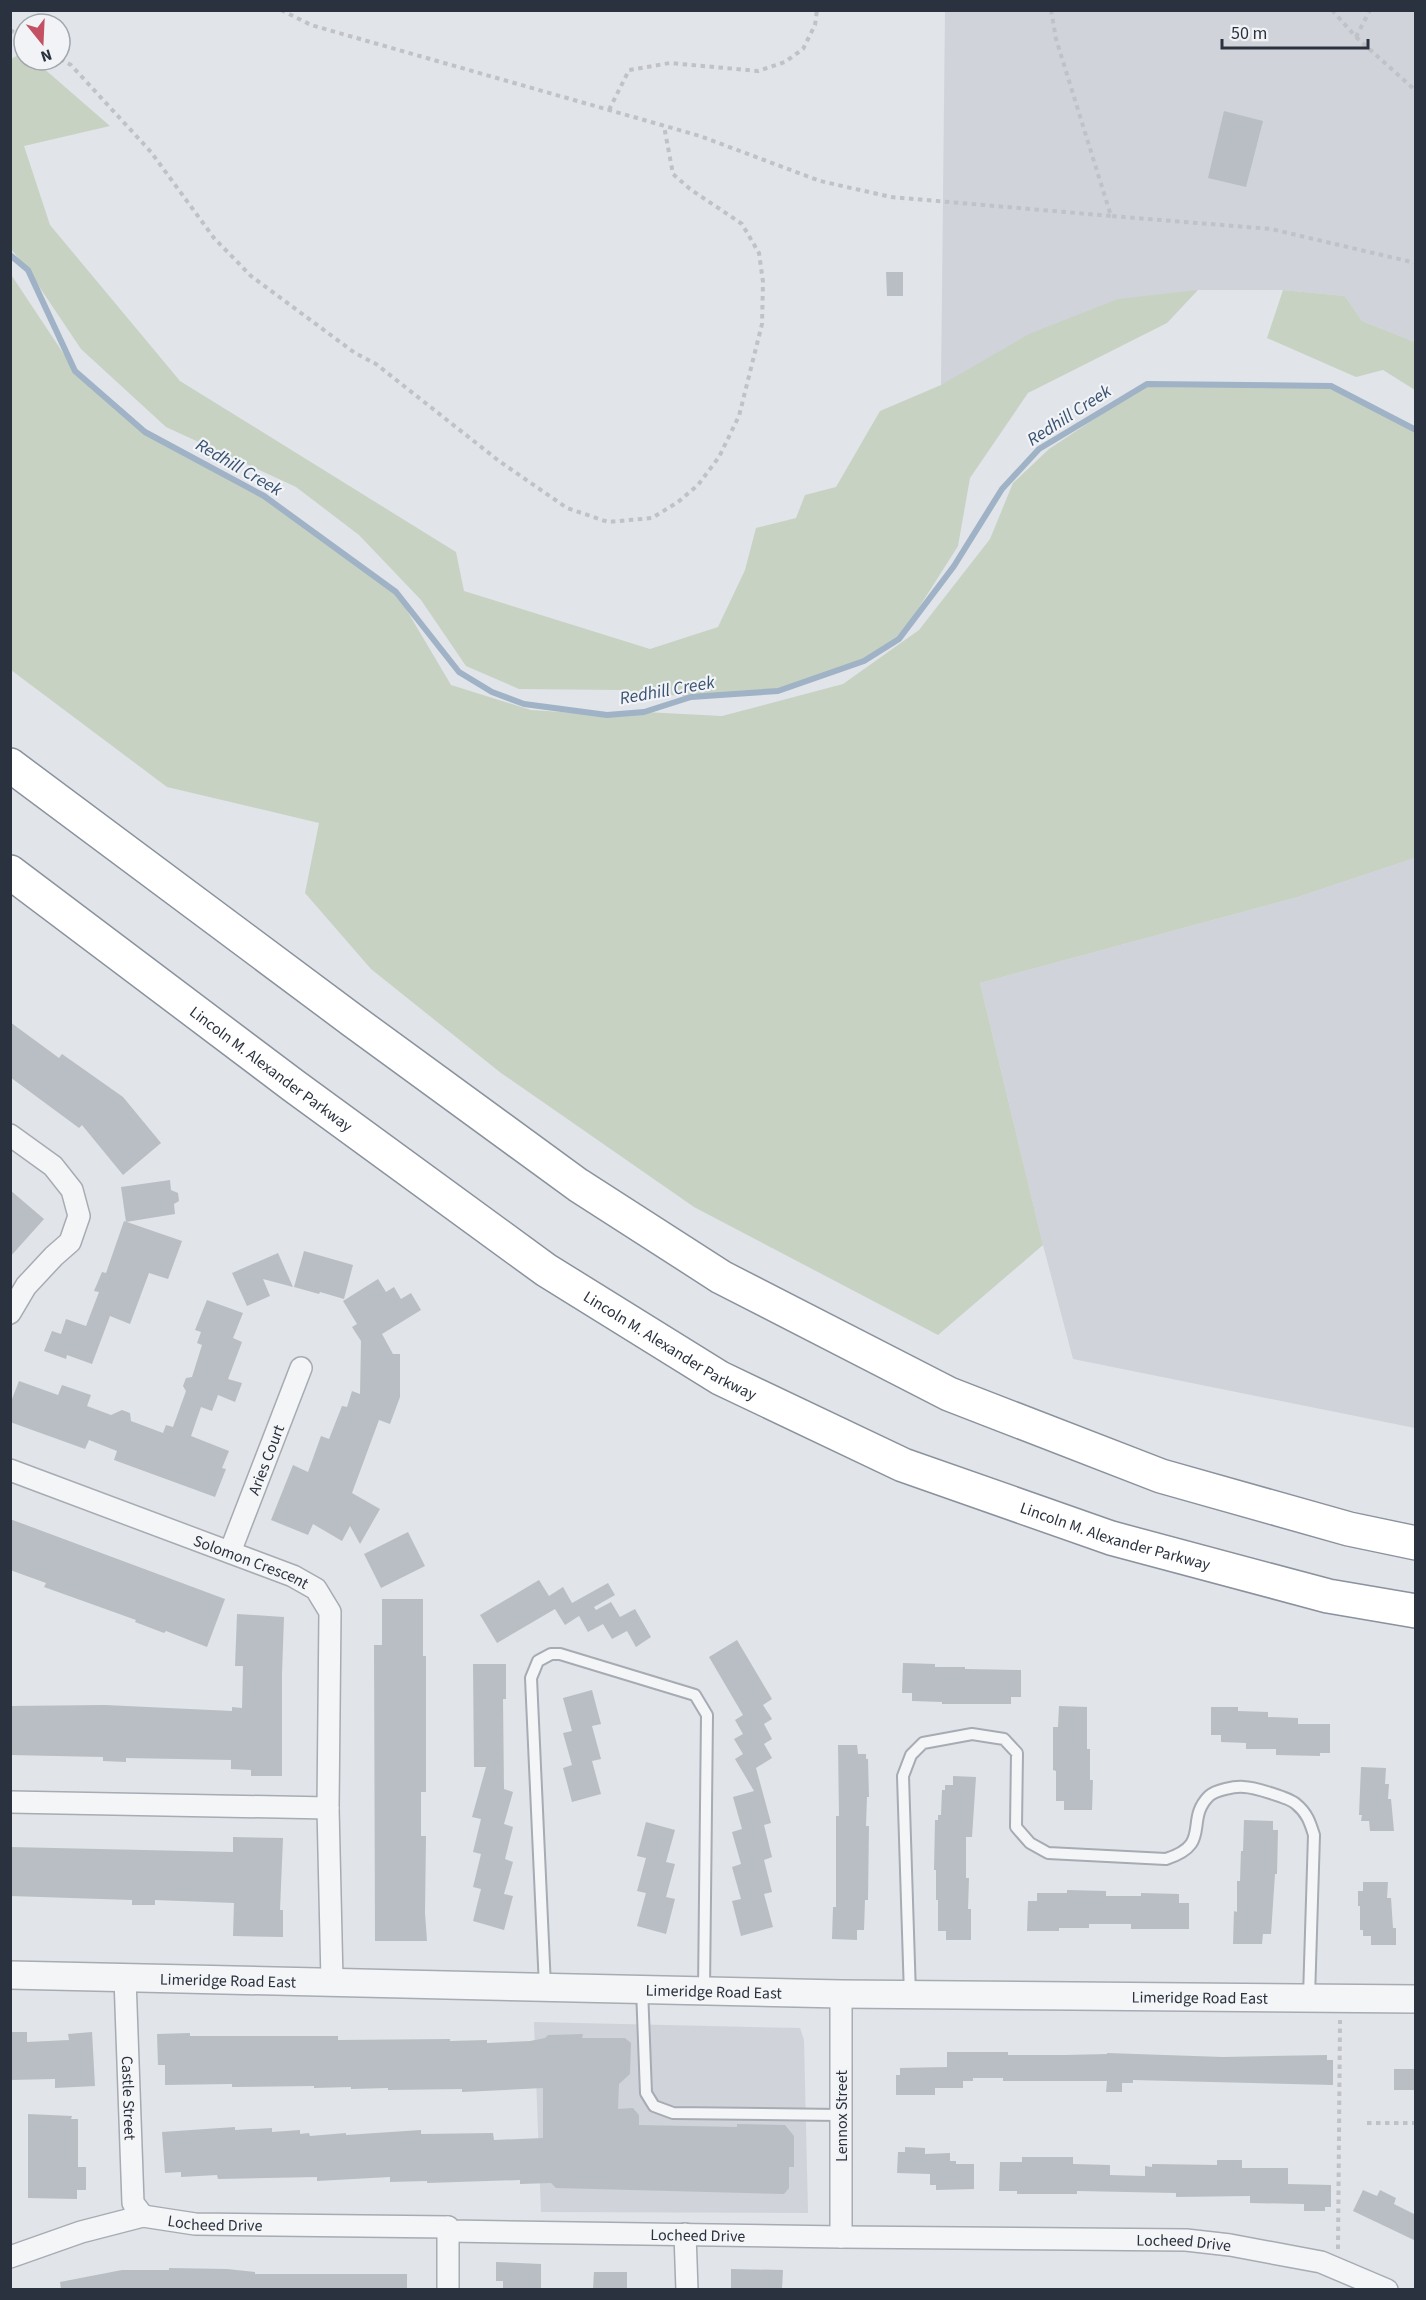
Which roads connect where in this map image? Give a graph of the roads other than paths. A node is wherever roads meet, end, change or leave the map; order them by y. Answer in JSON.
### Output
{"nodes":[{"id":1,"x":10,"y":765,"type":"edge"},
{"id":2,"x":17,"y":877,"type":"edge"},
{"id":3,"x":10,"y":1135,"type":"edge"},
{"id":4,"x":10,"y":1313,"type":"edge"},
{"id":5,"x":301,"y":1368,"type":"dead end"},
{"id":6,"x":10,"y":1470,"type":"edge"},
{"id":7,"x":1416,"y":1544,"type":"edge"},
{"id":8,"x":230,"y":1551,"type":"junction"},
{"id":9,"x":1416,"y":1611,"type":"edge"},
{"id":10,"x":10,"y":1802,"type":"edge"},
{"id":11,"x":328,"y":1808,"type":"junction"},
{"id":12,"x":10,"y":1975,"type":"edge"},
{"id":13,"x":125,"y":1978,"type":"junction"},
{"id":14,"x":332,"y":1982,"type":"junction"},
{"id":15,"x":545,"y":1988,"type":"junction"},
{"id":16,"x":642,"y":1989,"type":"junction"},
{"id":17,"x":704,"y":1990,"type":"junction"},
{"id":18,"x":841,"y":1994,"type":"junction"},
{"id":19,"x":910,"y":1995,"type":"junction"},
{"id":20,"x":1309,"y":1998,"type":"junction"},
{"id":21,"x":1416,"y":1999,"type":"edge"},
{"id":22,"x":840,"y":2115,"type":"junction"},
{"id":23,"x":143,"y":2216,"type":"junction"},
{"id":24,"x":448,"y":2228,"type":"junction"},
{"id":25,"x":685,"y":2234,"type":"junction"},
{"id":26,"x":841,"y":2237,"type":"junction"},
{"id":27,"x":10,"y":2257,"type":"edge"},
{"id":28,"x":448,"y":2289,"type":"edge"},
{"id":29,"x":687,"y":2289,"type":"edge"},
{"id":30,"x":1387,"y":2289,"type":"edge"}],
"edges":[{"from":1,"to":7,"type":"highway"},
{"from":2,"to":9,"type":"highway","name":"Lincoln M. Alexander Parkway"},
{"from":3,"to":4,"type":"street"},
{"from":5,"to":8,"type":"street","name":"Aries Court"},
{"from":6,"to":8,"type":"street","name":"Solomon Crescent"},
{"from":8,"to":11,"type":"street","name":"Solomon Crescent"},
{"from":10,"to":11,"type":"street"},
{"from":11,"to":14,"type":"street","name":"Solomon Crescent"},
{"from":12,"to":13,"type":"street","name":"Limeridge Road East"},
{"from":13,"to":14,"type":"street","name":"Limeridge Road East"},
{"from":13,"to":23,"type":"street","name":"Castle Street"},
{"from":14,"to":15,"type":"street","name":"Limeridge Road East"},
{"from":15,"to":16,"type":"street","name":"Limeridge Road East"},
{"from":15,"to":17,"type":"lane"},
{"from":16,"to":17,"type":"street","name":"Limeridge Road East"},
{"from":16,"to":22,"type":"lane"},
{"from":17,"to":18,"type":"street","name":"Limeridge Road East"},
{"from":18,"to":19,"type":"street","name":"Limeridge Road East"},
{"from":18,"to":22,"type":"street","name":"Lennox Street"},
{"from":19,"to":20,"type":"street","name":"Limeridge Road East"},
{"from":19,"to":20,"type":"lane"},
{"from":20,"to":21,"type":"street","name":"Limeridge Road East"},
{"from":22,"to":26,"type":"street","name":"Lennox Street"},
{"from":23,"to":24,"type":"street","name":"Locheed Drive"},
{"from":23,"to":27,"type":"street","name":"Locheed Drive"},
{"from":24,"to":25,"type":"street","name":"Locheed Drive"},
{"from":24,"to":28,"type":"street"},
{"from":25,"to":26,"type":"street","name":"Locheed Drive"},
{"from":25,"to":29,"type":"street"},
{"from":26,"to":30,"type":"street","name":"Locheed Drive"}]}
